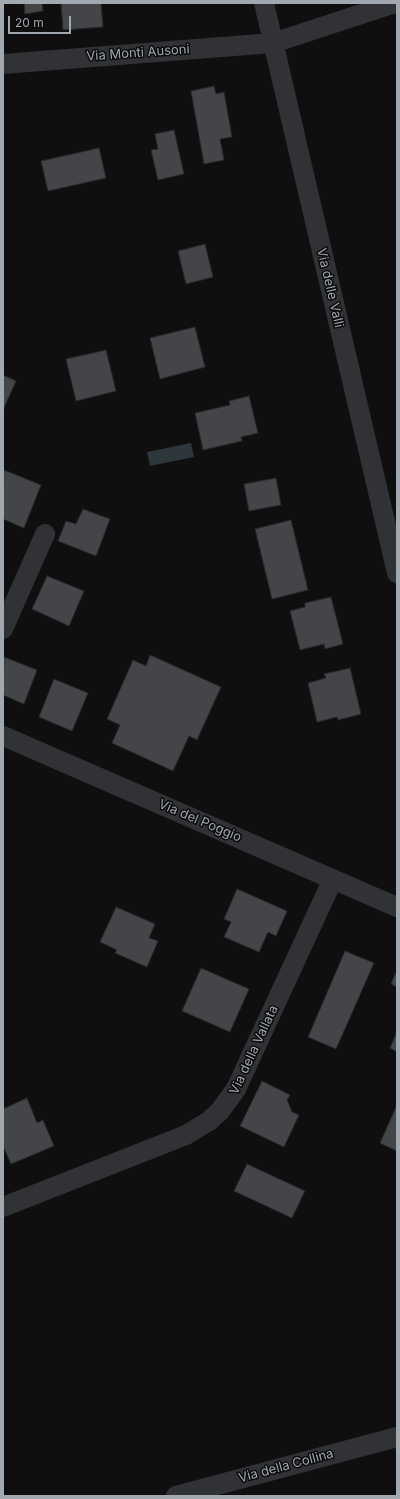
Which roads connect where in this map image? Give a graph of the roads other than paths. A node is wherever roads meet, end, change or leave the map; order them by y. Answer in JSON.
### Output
{"nodes":[{"id":1,"x":264,"y":3,"type":"edge"},
{"id":2,"x":395,"y":3,"type":"edge"},
{"id":3,"x":273,"y":43,"type":"junction"},
{"id":4,"x":3,"y":64,"type":"edge"},
{"id":5,"x":45,"y":534,"type":"dead end"},
{"id":6,"x":397,"y":574,"type":"edge"},
{"id":7,"x":3,"y":629,"type":"edge"},
{"id":8,"x":3,"y":736,"type":"edge"},
{"id":9,"x":333,"y":879,"type":"junction"},
{"id":10,"x":397,"y":907,"type":"edge"},
{"id":11,"x":3,"y":1207,"type":"edge"},
{"id":12,"x":397,"y":1436,"type":"edge"},
{"id":13,"x":176,"y":1496,"type":"edge"}],
"edges":[{"from":1,"to":3,"type":"street","name":"Via delle Valli"},
{"from":2,"to":3,"type":"street","name":"Via Monti Ausoni"},
{"from":3,"to":4,"type":"street","name":"Via Monti Ausoni"},
{"from":3,"to":6,"type":"street","name":"Via delle Valli"},
{"from":5,"to":7,"type":"street"},
{"from":8,"to":9,"type":"street","name":"Via del Poggio"},
{"from":9,"to":10,"type":"street","name":"Via del Poggio"},
{"from":9,"to":11,"type":"street","name":"Via della Vallata"},
{"from":12,"to":13,"type":"street","name":"Via della Collina"}]}
